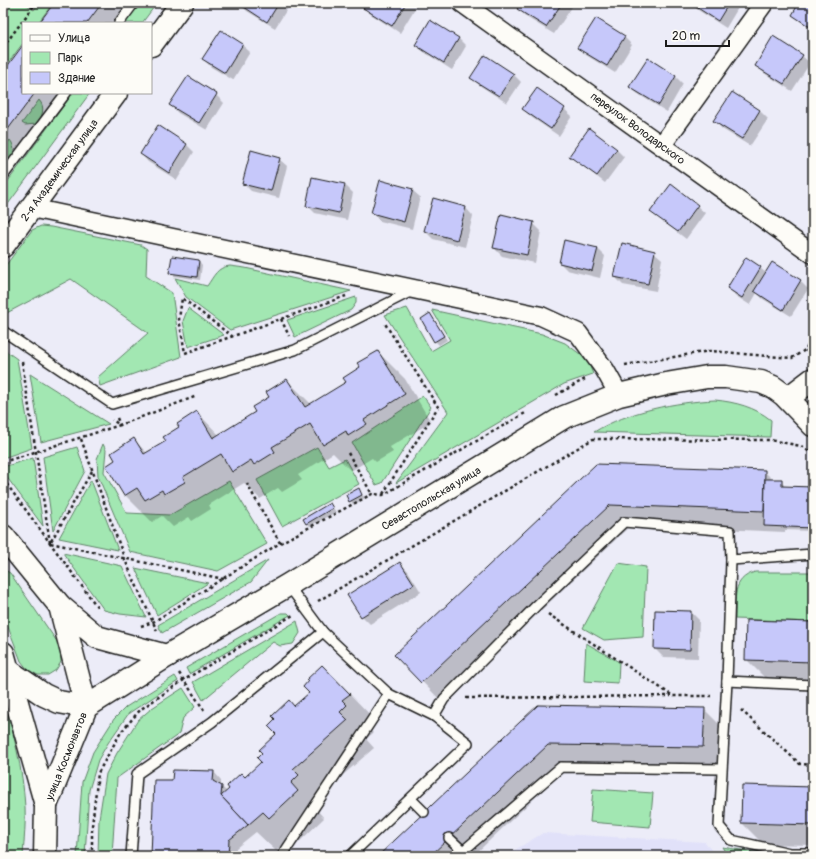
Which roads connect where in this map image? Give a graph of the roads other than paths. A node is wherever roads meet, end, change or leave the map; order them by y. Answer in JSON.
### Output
{"nodes":[{"id":1,"x":134,"y":3,"type":"edge"},
{"id":2,"x":182,"y":3,"type":"edge"},
{"id":3,"x":764,"y":3,"type":"edge"},
{"id":4,"x":473,"y":6,"type":"edge"},
{"id":5,"x":120,"y":22,"type":"edge"},
{"id":6,"x":152,"y":44,"type":"edge"},
{"id":7,"x":65,"y":94,"type":"edge"},
{"id":8,"x":115,"y":94,"type":"edge"},
{"id":9,"x":662,"y":145,"type":"junction"},
{"id":10,"x":3,"y":176,"type":"edge"},
{"id":11,"x":31,"y":208,"type":"junction"},
{"id":12,"x":3,"y":246,"type":"edge"},
{"id":13,"x":813,"y":254,"type":"edge"},
{"id":14,"x":415,"y":289,"type":"junction"},
{"id":15,"x":3,"y":331,"type":"edge"},
{"id":16,"x":813,"y":379,"type":"edge"},
{"id":17,"x":619,"y":395,"type":"junction"},
{"id":18,"x":788,"y":398,"type":"junction"},
{"id":19,"x":813,"y":425,"type":"edge"},
{"id":20,"x":5,"y":541,"type":"edge"},
{"id":21,"x":813,"y":554,"type":"edge"},
{"id":22,"x":731,"y":560,"type":"junction"},
{"id":23,"x":288,"y":585,"type":"junction"},
{"id":24,"x":60,"y":606,"type":"junction"},
{"id":25,"x":323,"y":632,"type":"junction"},
{"id":26,"x":167,"y":656,"type":"junction"},
{"id":27,"x":6,"y":662,"type":"edge"},
{"id":28,"x":727,"y":681,"type":"junction"},
{"id":29,"x":813,"y":685,"type":"edge"},
{"id":30,"x":389,"y":694,"type":"junction"},
{"id":31,"x":86,"y":707,"type":"junction"},
{"id":32,"x":434,"y":716,"type":"junction"},
{"id":33,"x":721,"y":769,"type":"junction"},
{"id":34,"x":411,"y":799,"type":"junction"},
{"id":35,"x":46,"y":804,"type":"junction"},
{"id":36,"x":424,"y":812,"type":"dead end"},
{"id":37,"x":449,"y":838,"type":"dead end"},
{"id":38,"x":813,"y":853,"type":"edge"},
{"id":39,"x":45,"y":856,"type":"edge"},
{"id":40,"x":131,"y":856,"type":"edge"},
{"id":41,"x":282,"y":856,"type":"edge"},
{"id":42,"x":350,"y":856,"type":"edge"}],
"edges":[{"from":1,"to":5,"type":"lane"},
{"from":2,"to":6,"type":"main road"},
{"from":3,"to":9,"type":"street"},
{"from":4,"to":9,"type":"street","name":"переулок Володарского"},
{"from":7,"to":10,"type":"lane"},
{"from":8,"to":11,"type":"main road","name":"2-я Академическая улица"},
{"from":9,"to":13,"type":"street","name":"переулок Володарского"},
{"from":11,"to":12,"type":"main road","name":"2-я Академическая улица"},
{"from":11,"to":14,"type":"street"},
{"from":14,"to":15,"type":"lane"},
{"from":14,"to":17,"type":"street"},
{"from":16,"to":18,"type":"main road"},
{"from":17,"to":18,"type":"main road","name":"Севастопольская улица"},
{"from":17,"to":23,"type":"main road","name":"Севастопольская улица"},
{"from":18,"to":19,"type":"main road","name":"Севастопольская улица"},
{"from":20,"to":24,"type":"main road"},
{"from":21,"to":22,"type":"lane"},
{"from":22,"to":28,"type":"lane"},
{"from":22,"to":32,"type":"lane"},
{"from":23,"to":25,"type":"lane"},
{"from":23,"to":26,"type":"main road","name":"Севастопольская улица"},
{"from":24,"to":26,"type":"main road"},
{"from":24,"to":31,"type":"main road"},
{"from":25,"to":30,"type":"lane"},
{"from":25,"to":40,"type":"lane"},
{"from":26,"to":31,"type":"main road","name":"улица Космонавтов"},
{"from":27,"to":31,"type":"main road"},
{"from":27,"to":35,"type":"main road","name":"улица Космонавтов"},
{"from":28,"to":29,"type":"lane"},
{"from":28,"to":33,"type":"lane"},
{"from":30,"to":32,"type":"lane"},
{"from":30,"to":41,"type":"lane"},
{"from":31,"to":35,"type":"main road","name":"улица Космонавтов"},
{"from":32,"to":34,"type":"lane"},
{"from":33,"to":37,"type":"lane"},
{"from":33,"to":38,"type":"lane"},
{"from":34,"to":36,"type":"lane"},
{"from":34,"to":42,"type":"lane"},
{"from":35,"to":39,"type":"main road","name":"улица Космонавтов"}]}
